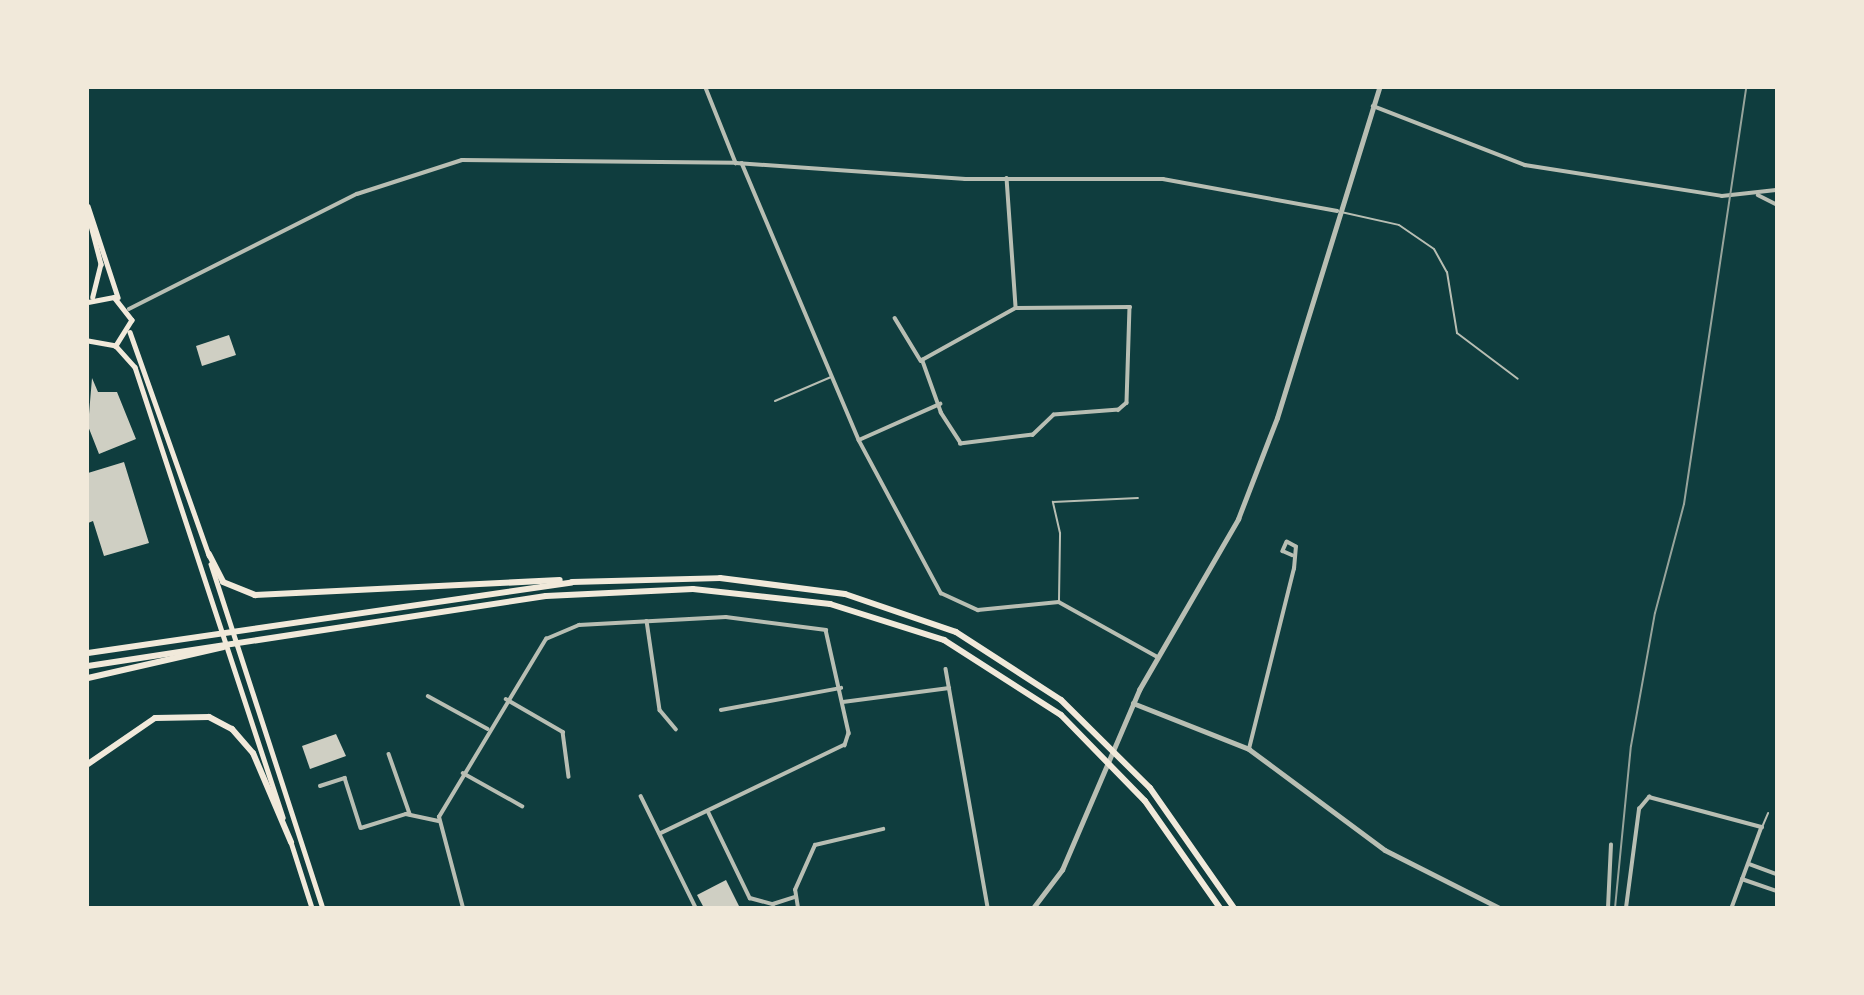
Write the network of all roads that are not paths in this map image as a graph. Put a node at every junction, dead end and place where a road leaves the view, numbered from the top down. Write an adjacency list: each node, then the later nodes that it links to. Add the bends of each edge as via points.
1 (706, 88): 4 (street)
2 (1379, 88): 3 (street)
3 (1373, 106): 7 (street, via 1525,165 1716,195); 10 (street)
4 (739, 163): 5 (street); 15 (street, via 512,159 428,167 357,194); 21 (street)
5 (1007, 178): 10 (street, via 1170,179); 14 (street)
6 (1776, 190): 7 (street)
7 (1756, 194): 8 (street)
8 (1776, 204)
9 (88, 206): 13 (main road)
10 (1337, 211): 22 (lane, via 1399,225 1434,248 1447,272 1457,333); 34 (street, via 1278,418 1238,519)
11 (88, 214): 12 (main road, via 101,264)
12 (90, 300): 13 (main road)
13 (121, 300): 15 (main road)
14 (1016, 308): 20 (street); 24 (street, via 1130,307 1124,408 1054,415 1033,435 964,445 954,440)
15 (129, 309): 17 (main road)
16 (895, 318): 20 (street)
17 (130, 332): 19 (main road); 27 (main road)
18 (88, 341): 19 (main road)
19 (116, 346): 62 (main road, via 135,367)
20 (921, 361): 24 (street)
21 (832, 376): 23 (lane); 25 (street)
22 (1518, 379)
23 (775, 401)
24 (940, 404): 25 (street)
25 (859, 440): 30 (street, via 948,600 978,610)
26 (1138, 498): 30 (lane, via 1053,502 1060,533)
27 (209, 554): 29 (highway, via 223,582 254,595 541,578); 70 (main road)
28 (1292, 555): 47 (street)
29 (572, 582): 33 (highway); 77 (highway, via 733,579 865,599 978,644 1037,681 1096,730 1133,769)
30 (1059, 602): 34 (street)
31 (648, 621): 38 (street, via 738,617 821,627 832,638); 41 (street, via 557,632 535,651); 46 (street, via 660,710)
32 (228, 645): 35 (highway); 37 (highway); 76 (highway, via 546,596 657,589 768,594 860,611 944,640 1017,682 1091,742 1127,780)
33 (88, 653)
34 (1158, 657): 43 (street)
35 (88, 666)
36 (946, 669): 39 (street)
37 (88, 678)
38 (841, 688): 42 (street); 44 (street)
39 (949, 688): 42 (street); 74 (street)
40 (428, 696): 45 (street)
41 (506, 699): 45 (street); 51 (street, via 563,732)
42 (843, 702): 55 (street, via 845,745)
43 (1133, 703): 47 (street); 75 (street, via 1062,870)
44 (721, 710)
45 (488, 729): 50 (street)
46 (676, 729)
47 (1249, 749): 78 (street, via 1389,853)
48 (389, 754): 57 (street)
49 (88, 764): 62 (highway, via 155,718 180,713 215,720 253,753)
50 (463, 773): 54 (street); 58 (street)
51 (569, 777)
52 (320, 786): 57 (street, via 345,778 361,828)
53 (641, 796): 61 (street)
54 (522, 806)
55 (708, 811): 61 (street); 68 (street, via 750,898 774,904)
56 (1768, 813): 59 (lane)
57 (411, 814): 58 (street)
58 (438, 821): 71 (street)
59 (1762, 827): 64 (street); 80 (street, via 1685,802 1646,798)
60 (883, 829): 68 (street, via 818,842)
61 (660, 834): 72 (street)
62 (291, 842): 69 (main road)
63 (1611, 845): 79 (street)
64 (1748, 864): 65 (street); 66 (street)
65 (1776, 874)
66 (1742, 879): 67 (street); 81 (street)
67 (1776, 891)
68 (794, 897): 73 (street)
69 (312, 908)
70 (324, 908)
71 (464, 908)
72 (696, 908)
73 (798, 908)
74 (988, 908)
75 (1033, 908)
76 (1220, 908)
77 (1234, 908)
78 (1500, 908)
79 (1608, 908)
80 (1626, 908)
81 (1732, 908)

